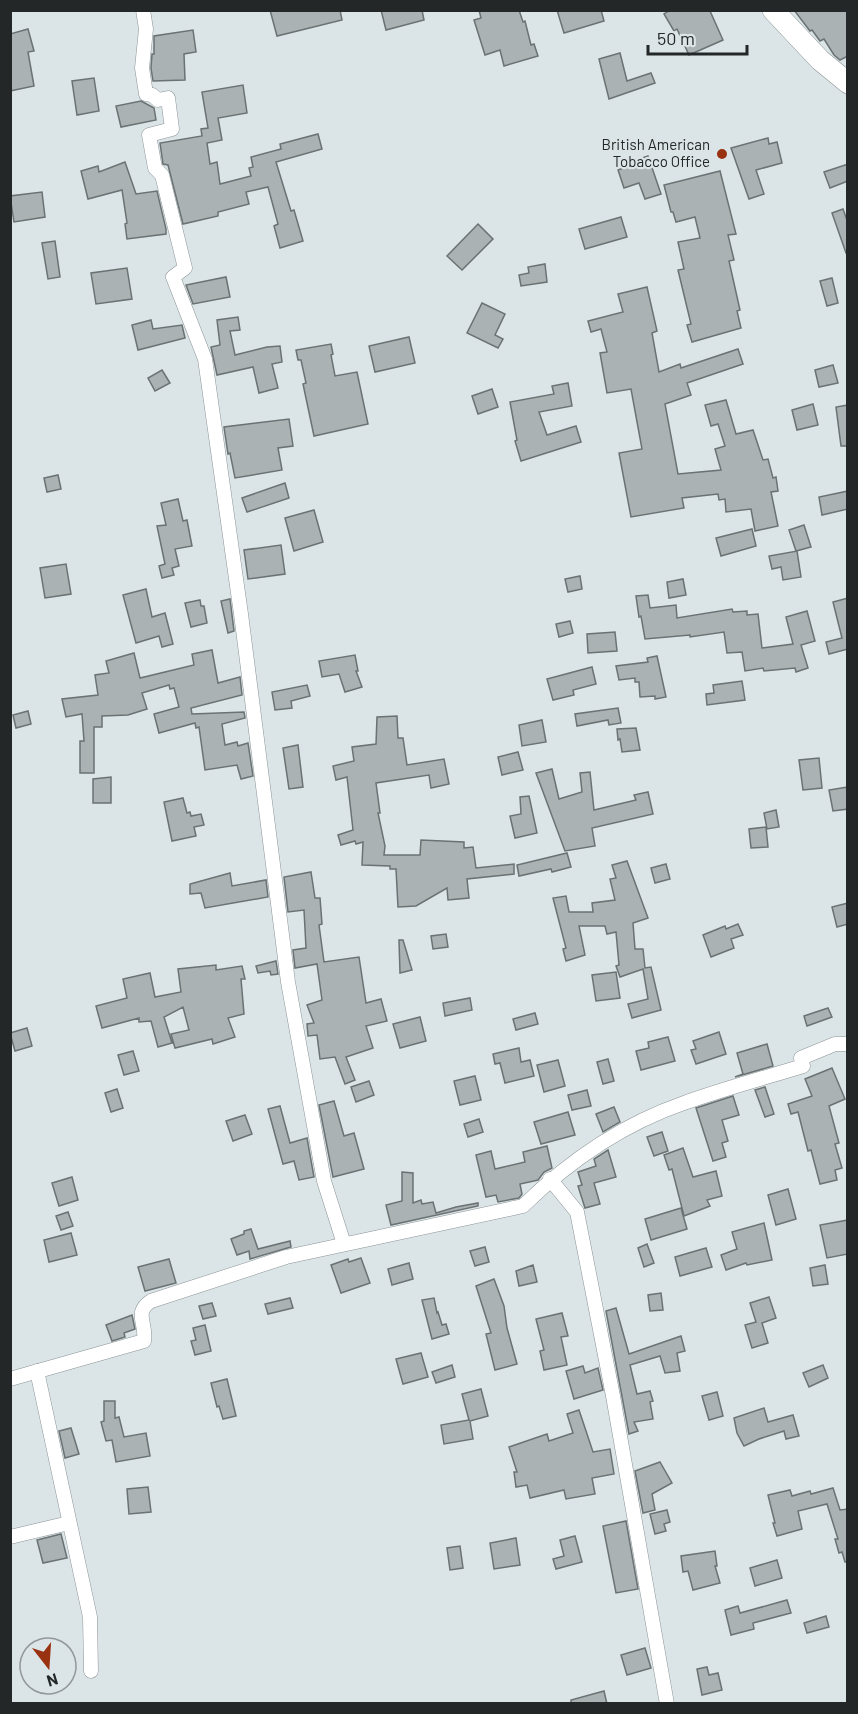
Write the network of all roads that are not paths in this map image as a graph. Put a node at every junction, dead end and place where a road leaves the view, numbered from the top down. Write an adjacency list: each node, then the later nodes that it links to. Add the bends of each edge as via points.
1 (143, 10): 6 (street, via 146,29 142,68 146,94 158,100 168,98 172,129 149,135 185,268 173,277 205,359 288,982 324,1180)
2 (773, 10): 3 (highway, via 820,60)
3 (848, 82)
4 (848, 1044): 5 (street, via 835,1044 801,1058 803,1066 683,1103 629,1127)
5 (550, 1179): 6 (street, via 523,1206); 12 (street, via 577,1212)
6 (344, 1244): 7 (street, via 286,1257 151,1301 141,1314 144,1341)
7 (37, 1371): 8 (street); 9 (street)
8 (10, 1379)
9 (69, 1523): 10 (street); 11 (street, via 90,1617)
10 (10, 1537)
11 (91, 1671)
12 (667, 1704)

